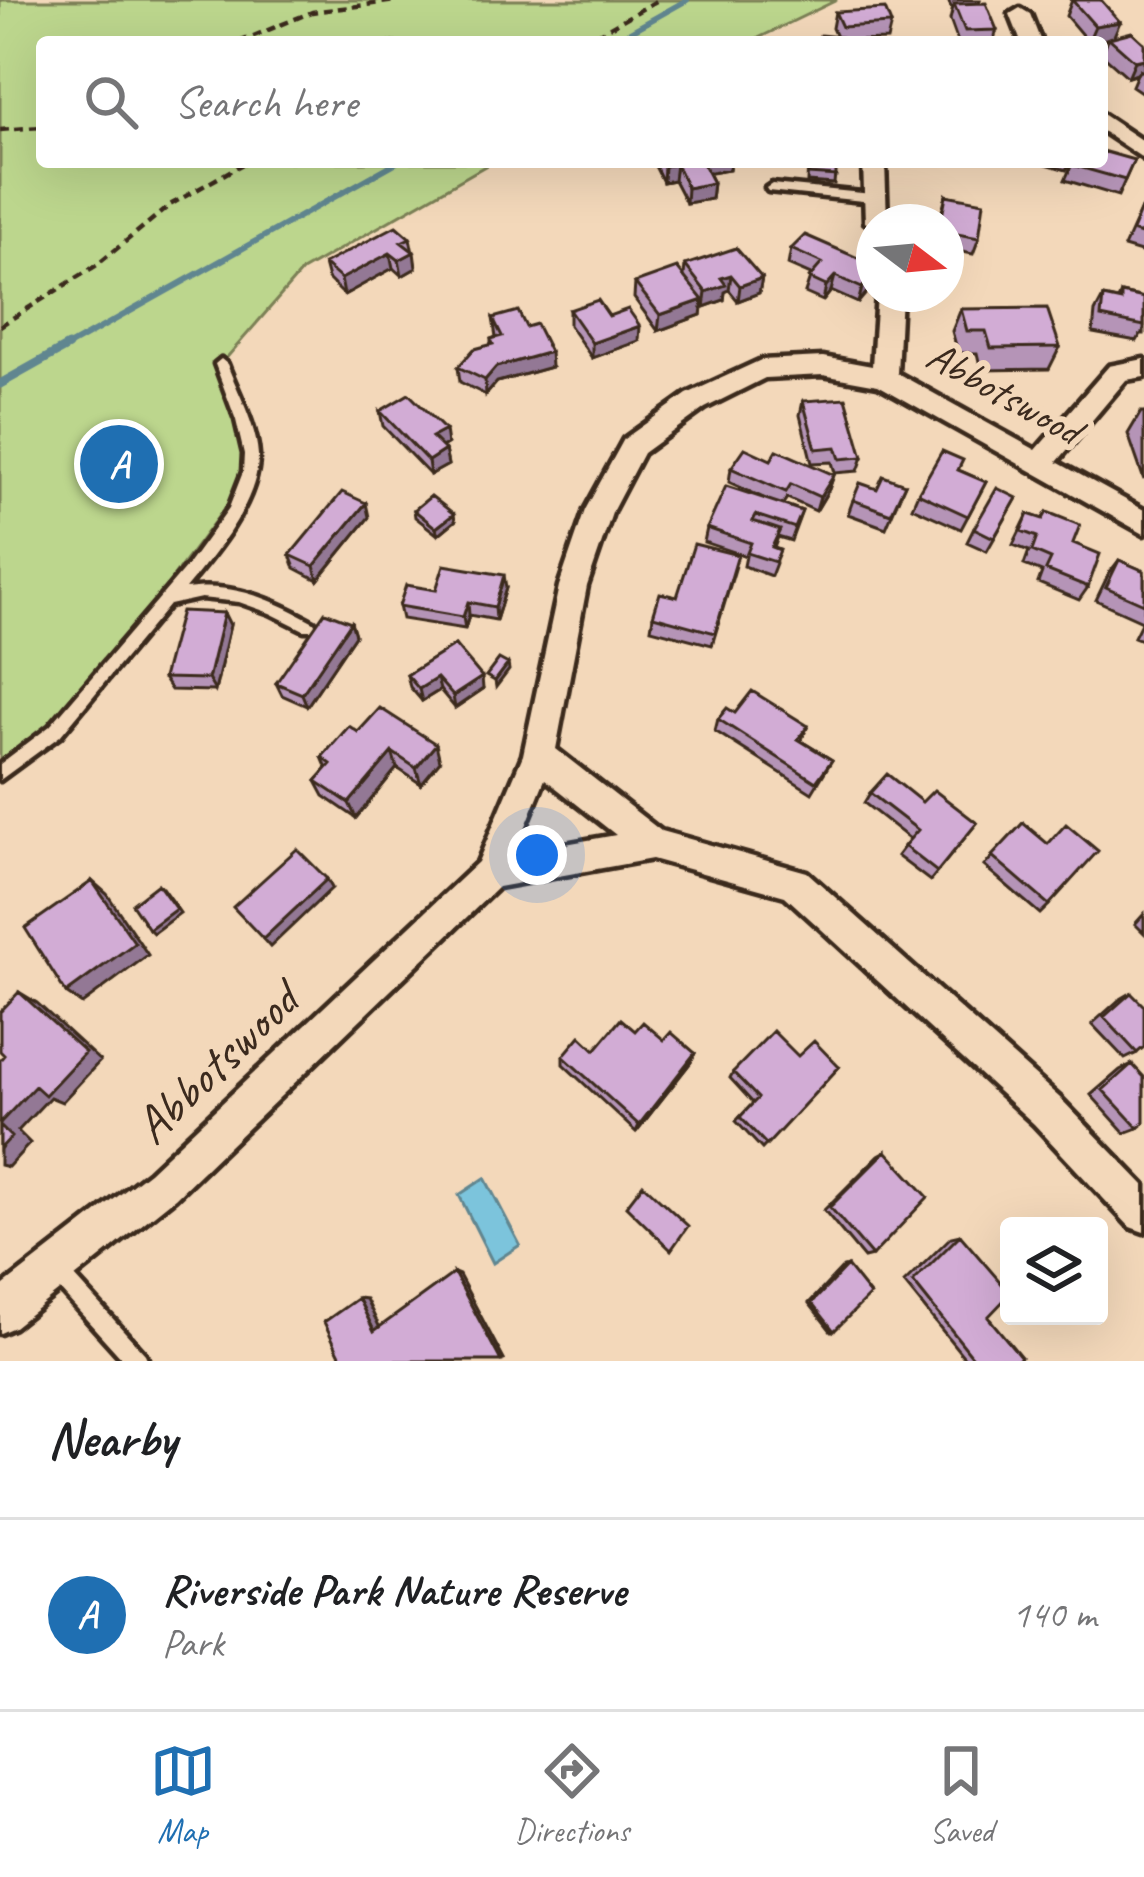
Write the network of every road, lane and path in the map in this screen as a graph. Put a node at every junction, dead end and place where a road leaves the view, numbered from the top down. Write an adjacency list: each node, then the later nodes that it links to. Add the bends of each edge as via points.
1 (403, 0): 4 (path, via 312,12)
2 (658, 0): 5 (path)
3 (1020, 14): 6 (street)
4 (254, 36)
5 (594, 36)
6 (1029, 36)
7 (1108, 125): 10 (street)
8 (36, 127): 9 (path)
9 (0, 130)
10 (1144, 152)
11 (236, 168): 17 (path)
12 (874, 168): 14 (street)
13 (772, 188): 15 (lane)
14 (874, 204)
15 (856, 206)
16 (888, 312): 20 (street, Abbotswood)
17 (0, 326)
18 (221, 364): 23 (lane, via 251,451 248,479 205,553)
19 (1144, 368): 21 (street, via 1118,372)
20 (884, 376): 21 (street, Abbotswood); 25 (street, Abbotswood, via 823,366 761,369 696,401 633,446 599,510 573,586)
21 (1039, 465): 22 (street, Abbotswood)
22 (1144, 523)
23 (164, 601): 24 (lane, via 251,597); 26 (lane, via 55,731)
24 (309, 626)
25 (539, 755): 27 (street); 28 (street, Abbotswood)
26 (0, 772)
27 (652, 844): 28 (street); 29 (street, via 795,884 1047,1111)
28 (490, 873): 30 (street, Abbotswood, via 162,1185)
29 (1144, 1213)
30 (55, 1270): 31 (street, Abbotswood); 32 (lane)
31 (0, 1313)
32 (138, 1361)

